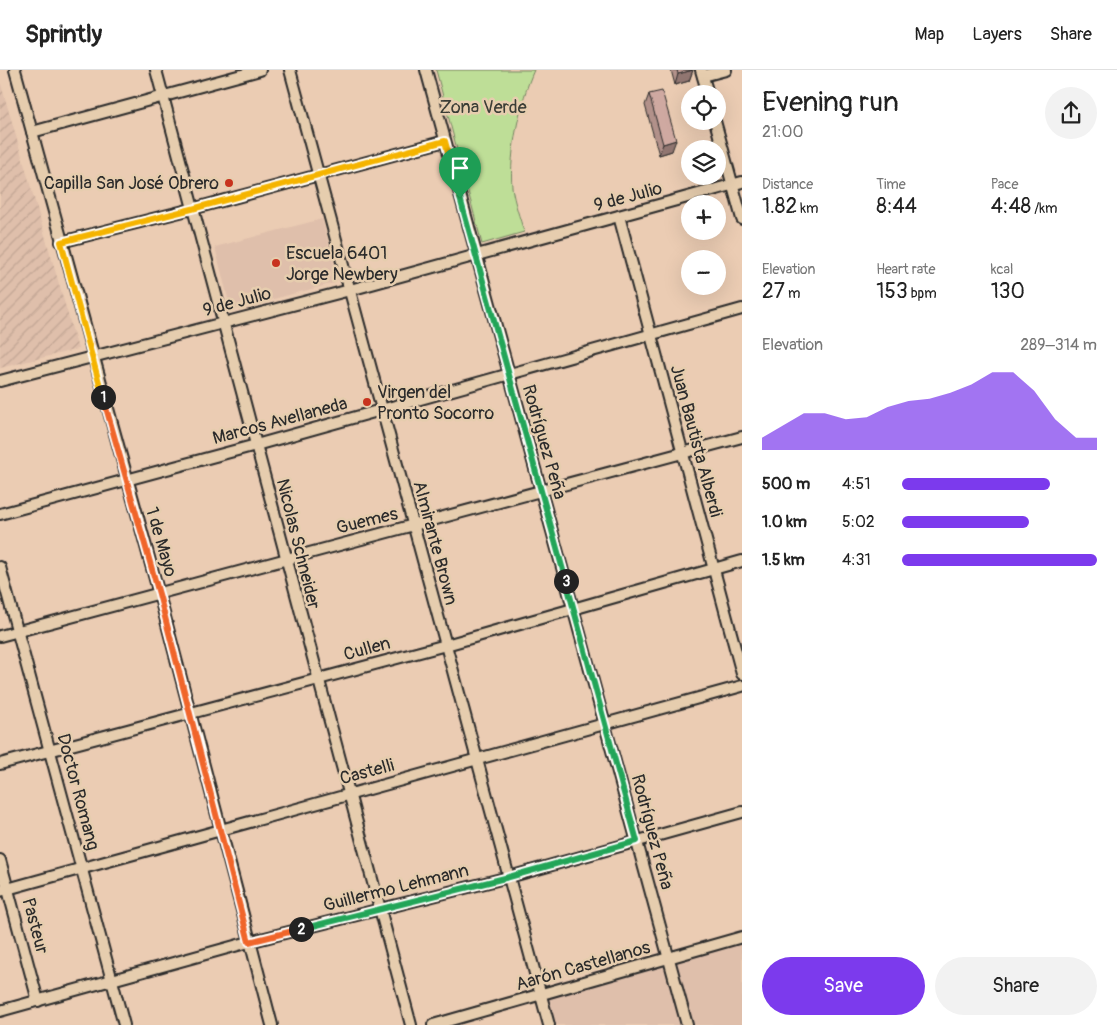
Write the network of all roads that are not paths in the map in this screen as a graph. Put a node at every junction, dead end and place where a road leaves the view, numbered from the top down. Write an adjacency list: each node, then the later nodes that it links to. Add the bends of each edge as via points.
1 (15, 70): 10 (street, 1 de Mayo)
2 (156, 70): 8 (street, Nicolas Schneider)
3 (260, 70): 8 (street)
4 (290, 70): 12 (street, Almirante Brown)
5 (426, 70): 11 (street, Rodríguez Peña)
6 (726, 70): 7 (street)
7 (702, 73)
8 (162, 96): 10 (street); 14 (street, Nicolas Schneider)
9 (718, 130): 13 (street)
10 (32, 132): 17 (street, 1 de Mayo)
11 (445, 141): 12 (street); 18 (street, Rodríguez Peña)
12 (319, 174): 14 (street); 19 (street, Almirante Brown)
13 (737, 183): 15 (street, 9 de Julio); 16 (street)
14 (192, 209): 17 (street); 21 (street, Nicolas Schneider)
15 (619, 216): 18 (street, 9 de Julio); 22 (street, Juan Bautista Alberdi)
16 (742, 219)
17 (61, 242): 23 (street, 1 de Mayo)
18 (476, 255): 19 (street, 9 de Julio); 24 (street, Rodríguez Peña)
19 (350, 290): 21 (street, 9 de Julio); 26 (street, Almirante Brown)
20 (742, 309): 22 (street, Marcos Avellaneda)
21 (222, 323): 23 (street, 9 de Julio); 28 (street, Nicolas Schneider)
22 (651, 335): 24 (street, Marcos Avellaneda); 29 (street, Juan Bautista Alberdi)
23 (92, 357): 25 (street, 9 de Julio); 30 (street, 1 de Mayo)
24 (508, 375): 26 (street, Marcos Avellaneda); 31 (street, Rodríguez Peña)
25 (0, 382)
26 (383, 410): 28 (street, Marcos Avellaneda); 33 (street, Almirante Brown)
27 (742, 437): 29 (street, Guemes)
28 (256, 445): 30 (street, Marcos Avellaneda); 34 (street, Nicolas Schneider)
29 (683, 454): 31 (street, Guemes); 37 (street, Juan Bautista Alberdi)
30 (126, 479): 32 (street, Marcos Avellaneda); 38 (street, 1 de Mayo)
31 (541, 492): 33 (street, Guemes); 39 (street, Rodríguez Peña)
32 (0, 514)
33 (414, 526): 34 (street, Guemes); 42 (street, Almirante Brown)
34 (286, 559): 38 (street, Guemes); 44 (street, Nicolas Schneider)
35 (742, 562): 37 (street, Cullen)
36 (0, 567): 40 (street, Doctor Romang)
37 (714, 570): 39 (street, Cullen); 43 (street, Juan Bautista Alberdi)
38 (159, 594): 40 (street, Guemes); 46 (street, 1 de Mayo)
39 (574, 609): 42 (street, Cullen); 47 (street, Rodríguez Peña)
40 (18, 632): 41 (street, Guemes); 48 (street, Doctor Romang)
41 (0, 636)
42 (446, 645): 44 (street, Cullen); 49 (street, Almirante Brown)
43 (742, 674)
44 (317, 680): 46 (street, Cullen); 51 (street, Nicolas Schneider)
45 (742, 686): 47 (street, Castelli)
46 (190, 714): 48 (street, Cullen); 53 (street, 1 de Mayo)
47 (605, 724): 49 (street, Castelli); 54 (street, Rodríguez Peña)
48 (50, 751): 50 (street, Cullen); 56 (street, Doctor Romang)
49 (477, 759): 51 (street, Castelli); 57 (street, Almirante Brown)
50 (0, 764)
51 (348, 794): 53 (street, Castelli); 59 (street, Nicolas Schneider)
52 (742, 812): 54 (street, Guillermo Lehmann)
53 (220, 830): 56 (street, Castelli); 61 (street, 1 de Mayo)
54 (637, 841): 57 (street, Guillermo Lehmann); 62 (street, Rodríguez Peña)
55 (0, 860): 58 (street, Pasteur)
56 (81, 868): 58 (street, Castelli); 63 (street, Doctor Romang)
57 (509, 877): 59 (street, Guillermo Lehmann); 64 (street, Almirante Brown)
58 (4, 890): 65 (street, Pasteur)
59 (379, 909): 61 (street, Guillermo Lehmann); 69 (street, Nicolas Schneider)
60 (742, 937): 62 (street, Aarón Castellanos)
61 (249, 942): 63 (street, Guillermo Lehmann); 68 (street, 1 de Mayo)
62 (669, 958): 64 (street, Aarón Castellanos); 72 (street, Rodríguez Peña)
63 (112, 980): 65 (street, Guillermo Lehmann); 67 (street, Doctor Romang)
64 (541, 994): 70 (street, Aarón Castellanos); 71 (street, Almirante Brown)
65 (38, 1001): 66 (street, Guillermo Lehmann)
66 (0, 1011)
67 (124, 1025)
68 (272, 1025)
69 (411, 1025)
70 (432, 1025)
71 (549, 1025)
72 (687, 1025)

